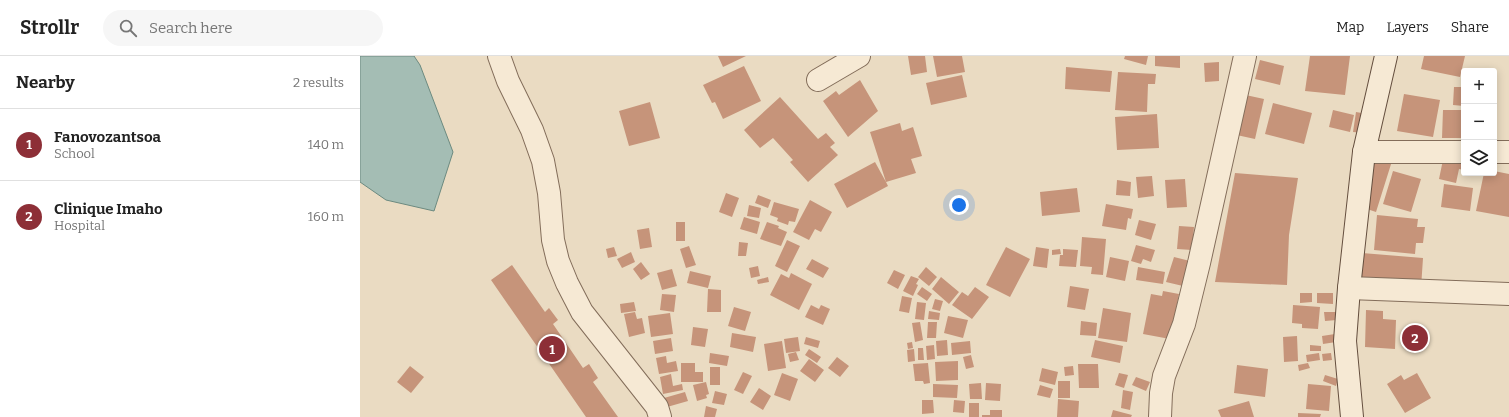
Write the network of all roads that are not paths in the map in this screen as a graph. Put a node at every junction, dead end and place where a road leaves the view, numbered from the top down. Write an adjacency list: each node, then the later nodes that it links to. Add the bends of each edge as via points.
1 (499, 56): 12 (street, via 543,161 549,194 552,240 558,261 582,312 656,407)
2 (859, 56): 5 (street)
3 (1245, 56): 13 (street, via 1200,263 1184,324 1164,376)
4 (1386, 56): 6 (street)
5 (818, 80)
6 (1364, 152): 7 (street); 10 (street)
7 (1461, 152)
8 (1497, 152): 9 (street)
9 (1509, 152)
10 (1349, 288): 11 (street); 14 (street, via 1345,341)
11 (1509, 294)
12 (660, 417)
13 (1160, 417)
14 (1352, 417)

